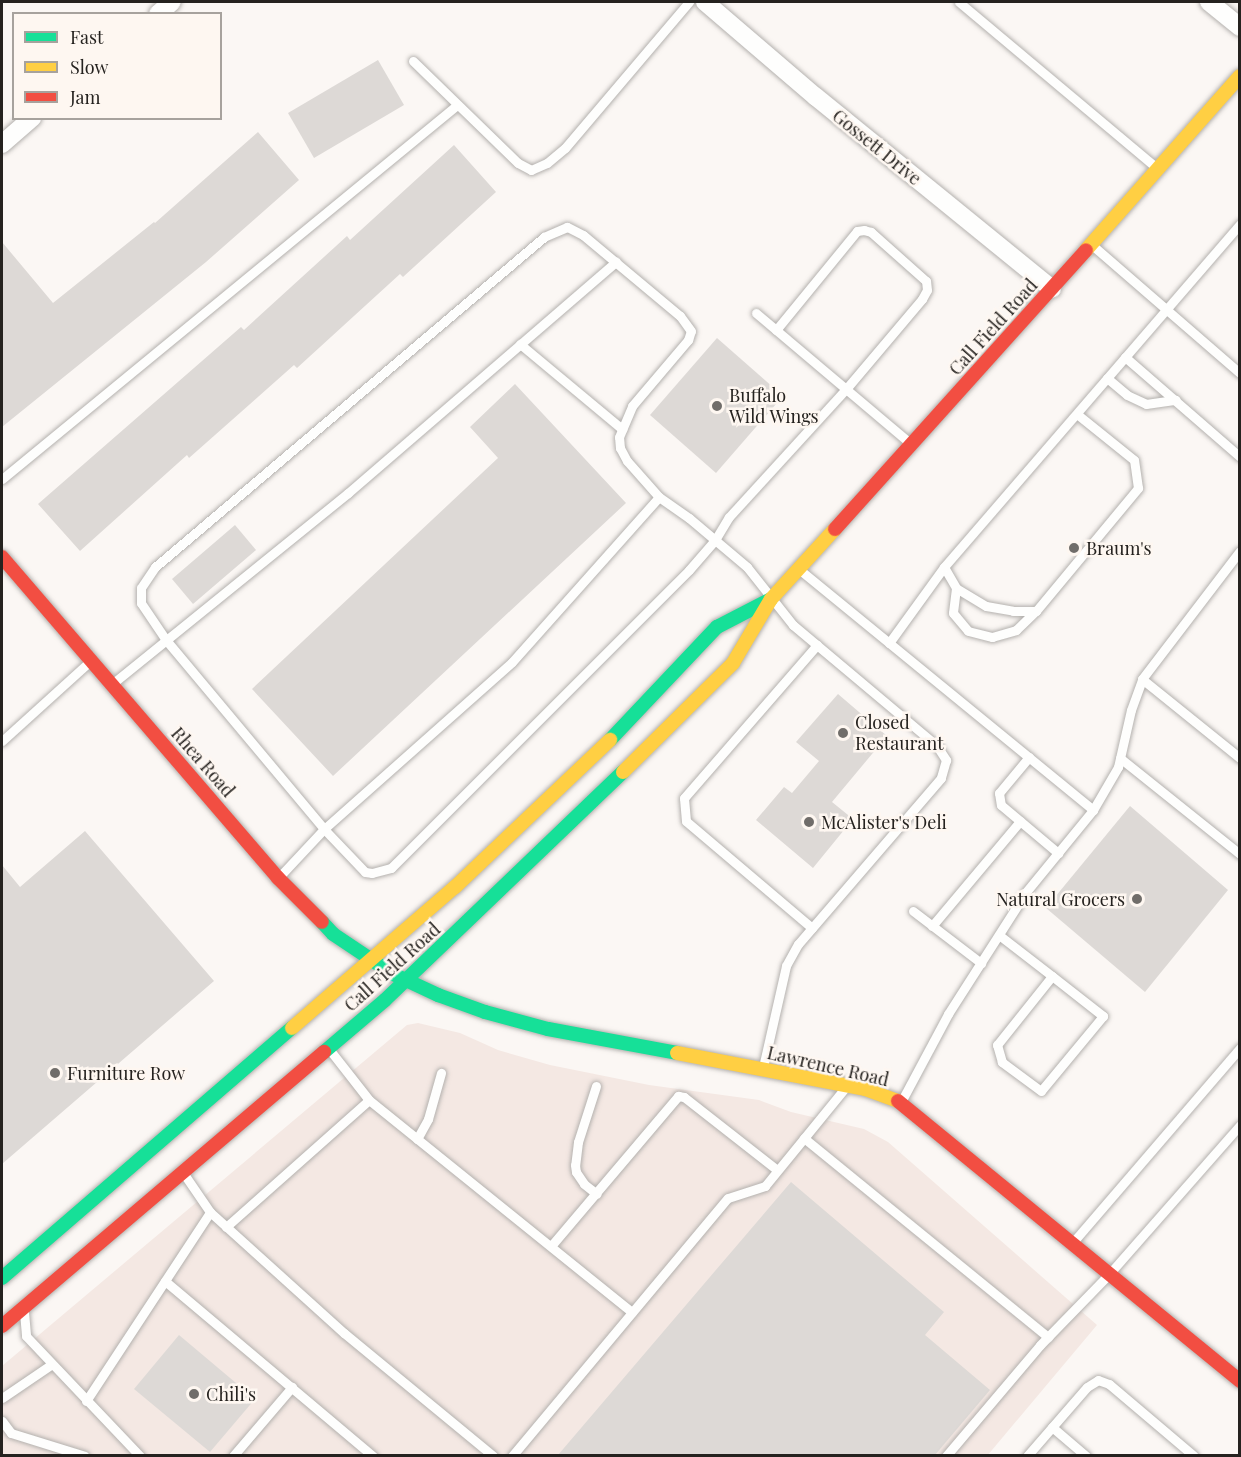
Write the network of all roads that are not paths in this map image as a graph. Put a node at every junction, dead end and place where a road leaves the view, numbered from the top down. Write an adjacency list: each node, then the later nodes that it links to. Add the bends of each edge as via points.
1 (172, 2): 6 (street)
2 (689, 2): 10 (lane, via 565,148 547,163 531,170 518,163)
3 (705, 2): 17 (street, Gossett Drive)
4 (959, 2): 13 (lane)
5 (1209, 2): 7 (street)
6 (160, 12)
7 (1239, 27)
8 (413, 61): 10 (lane)
9 (1239, 76): 13 (main road, Call Field Road)
10 (457, 105): 31 (lane)
11 (30, 120): 12 (street)
12 (2, 144)
13 (1158, 169): 15 (main road, Call Field Road)
14 (1239, 224): 18 (lane)
15 (1092, 244): 17 (main road, Call Field Road); 18 (lane)
16 (616, 262): 21 (lane); 28 (lane, via 680,316 691,331 688,340 632,406); 41 (lane, via 574,228 567,226 544,237 156,567 141,588 141,603)
17 (1052, 289): 29 (main road, Call Field Road)
18 (1166, 309): 22 (lane); 23 (lane)
19 (756, 313): 20 (lane)
20 (776, 330): 25 (lane); 25 (lane, via 849,239 857,231 872,232 920,274 927,290)
21 (520, 344): 28 (lane); 41 (lane, via 348,493)
22 (1125, 357): 24 (lane); 26 (lane)
23 (1239, 373)
24 (1107, 378): 26 (lane, via 1127,395 1146,404); 27 (lane)
25 (846, 389): 29 (lane); 33 (lane, via 729,517)
26 (1176, 400): 30 (lane)
27 (1077, 414): 36 (lane); 40 (lane, via 1134,460 1138,488)
28 (621, 429): 32 (lane, via 620,448 627,461)
29 (911, 444): 37 (main road, Call Field Road)
30 (1239, 457)
31 (2, 479)
32 (659, 497): 33 (lane); 53 (lane, via 512,662)
33 (715, 540): 39 (lane, via 747,567); 53 (lane, via 391,868 365,872)
34 (1239, 551): 45 (lane)
35 (2, 556): 44 (main road, Rhea Road, via 10,572)
36 (944, 567): 38 (lane); 42 (lane)
37 (798, 569): 39 (main road, Call Field Road); 42 (lane)
38 (956, 588): 40 (lane, via 986,606); 40 (lane, via 953,613 968,631 992,637 1016,630)
39 (771, 599): 43 (lane); 61 (main road, Call Field Road, via 717,627 592,759); 64 (main road, Call Field Road, via 733,663 581,814)
40 (1036, 611)
41 (166, 640): 46 (lane); 53 (lane)
42 (889, 642): 48 (lane)
43 (817, 645): 59 (lane, via 937,746 946,760 941,778); 59 (lane, via 684,798 686,821)
44 (91, 660): 46 (main road, Rhea Road); 47 (lane)
45 (1142, 679): 49 (lane); 50 (lane)
46 (112, 684): 56 (main road, Rhea Road)
47 (2, 741)
48 (1029, 757): 51 (lane); 52 (lane, via 999,793 1001,805)
49 (1120, 758): 51 (lane); 55 (lane)
50 (1239, 758)
51 (1093, 810): 54 (lane)
52 (1020, 821): 54 (lane); 58 (lane)
53 (324, 829): 56 (lane)
54 (1058, 853): 60 (lane, via 1026,892)
55 (1239, 854)
56 (278, 878): 61 (main road, Rhea Road, via 333,934)
57 (914, 911): 58 (lane)
58 (932, 926): 62 (lane)
59 (812, 928): 67 (lane, via 786,966)
60 (999, 935): 62 (lane); 63 (lane)
61 (371, 959): 64 (main road, Rhea Road); 76 (main road, Call Field Road)
62 (981, 963): 72 (lane, via 948,1014)
63 (1052, 976): 63 (lane, via 1103,1016 1041,1090 1002,1062 997,1045)
64 (399, 977): 65 (main road, Call Field Road); 67 (main road, Lawrence Road, via 485,1012 548,1029)
65 (328, 1048): 71 (lane); 78 (main road, Call Field Road)
66 (1239, 1048): 82 (lane)
67 (763, 1070): 70 (main road, Lawrence Road)
68 (441, 1073): 74 (lane, via 428,1119)
69 (596, 1086): 79 (lane, via 578,1142 575,1165 584,1184)
70 (847, 1086): 72 (main road, Lawrence Road); 75 (lane)
71 (369, 1100): 74 (lane); 81 (lane)
72 (901, 1102): 82 (main road, Lawrence Road)
73 (1239, 1125): 84 (lane)
74 (417, 1138): 83 (lane)
75 (804, 1138): 77 (lane); 89 (lane)
76 (163, 1139): 78 (main road); 86 (main road, Call Field Road)
77 (777, 1170): 79 (lane, via 678,1096); 87 (lane, via 765,1186 728,1198)
78 (183, 1172): 80 (lane); 86 (main road, Call Field Road)
79 (597, 1194): 83 (lane)
80 (210, 1212): 81 (lane); 85 (lane)
81 (226, 1227): 101 (lane, via 344,1333)
82 (1073, 1243): 84 (main road, Lawrence Road)
83 (551, 1246): 87 (lane)
84 (1110, 1274): 89 (lane); 91 (main road, Lawrence Road)
85 (165, 1281): 92 (lane); 94 (lane)
86 (10, 1291): 88 (main road, Call Field Road); 90 (lane, via 26,1335)
87 (632, 1312): 102 (lane)
88 (2, 1326)
89 (1048, 1337): 103 (lane)
90 (52, 1365): 93 (lane); 94 (lane)
91 (1239, 1381)
92 (292, 1387): 99 (lane); 100 (lane)
93 (2, 1398)
94 (86, 1401): 98 (lane)
95 (2, 1421): 97 (lane, via 11,1433)
96 (1052, 1427): 104 (lane); 105 (lane); 106 (lane, via 1087,1386 1098,1380 1109,1384)
97 (85, 1455)
98 (140, 1455)
99 (233, 1455)
100 (373, 1455)
101 (493, 1455)
102 (512, 1455)
103 (946, 1455)
104 (1027, 1455)
105 (1086, 1455)
106 (1194, 1455)

